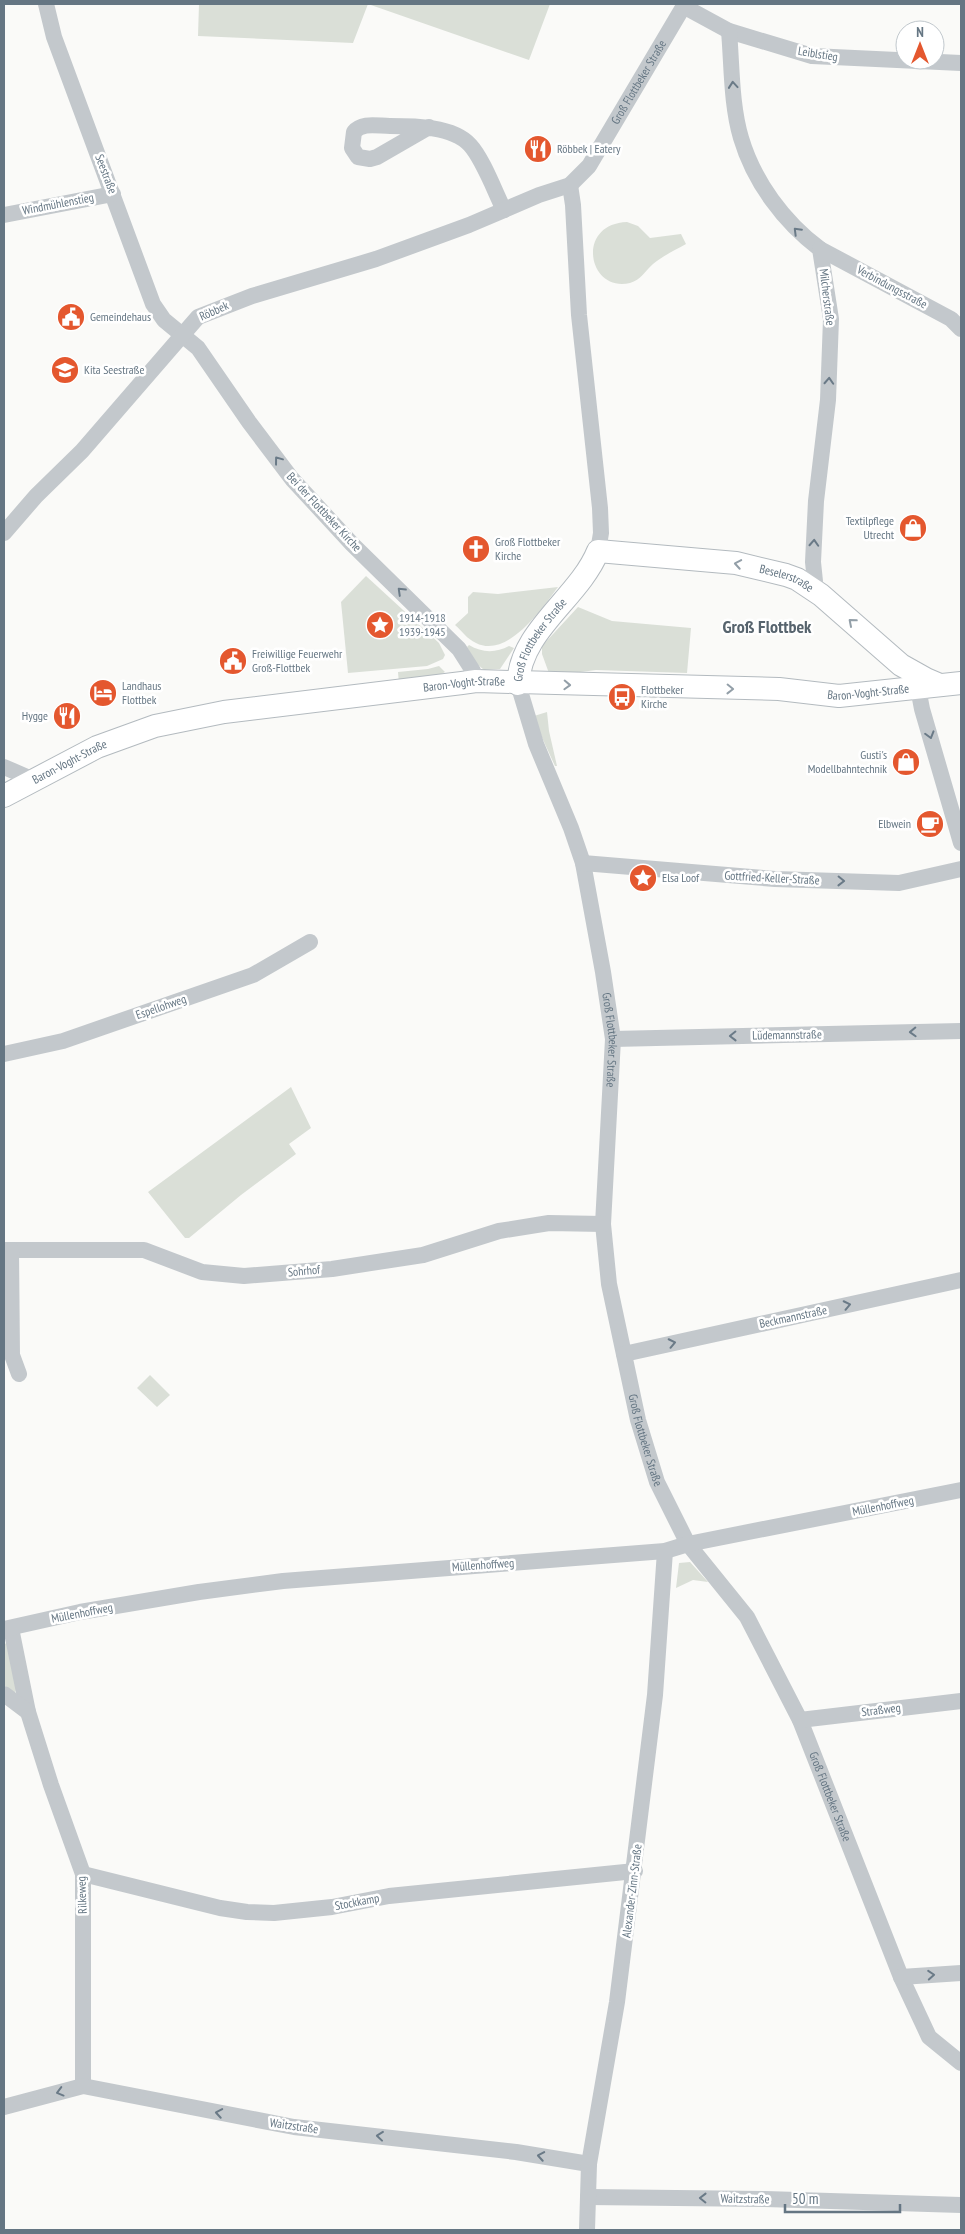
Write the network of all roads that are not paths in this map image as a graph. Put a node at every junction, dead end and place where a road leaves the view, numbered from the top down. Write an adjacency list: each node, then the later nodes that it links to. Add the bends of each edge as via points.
1 (46, 4): 7 (street, Seestraße, via 54,37)
2 (684, 5): 3 (street, Leiblstieg); 6 (street, Groß Flottbeker Straße, via 589,166)
3 (729, 31): 4 (street, Leiblstieg, via 812,56); 10 (street, one-way to 3, via 783,216 753,167 741,138 735,108)
4 (961, 63)
5 (430, 127): 8 (street, via 471,146)
6 (570, 186): 8 (street, Röbbek); 14 (street, Groß Flottbeker Straße, via 579,315 600,508)
7 (113, 194): 9 (street, Windmühlenstieg); 12 (street, Seestraße, via 153,304 164,320)
8 (504, 210): 12 (street, Röbbek, via 376,259 252,296 198,317)
9 (4, 215)
10 (820, 249): 11 (street, Verbindungsstraße, via 951,319); 15 (street, Milcherstraße, one-way to 10, via 813,562 816,501 828,400 831,319)
11 (961, 329)
12 (182, 334): 13 (street, Röbbek, via 107,423); 17 (street, Bei der Flottbeker Kirche, one-way to 12, via 459,649 352,544 292,479 248,422 198,348)
13 (4, 533)
14 (598, 551): 15 (street, Beselerstraße, one-way to 14, via 786,575 736,563); 18 (street, Groß Flottbeker Straße, via 534,640 522,662)
15 (816, 592): 16 (street, Beselerstraße, one-way to 15)
16 (888, 654): 19 (street, Beselerstraße, via 915,674); 21 (street, via 884,677)
17 (476, 682): 18 (street, Baron-Voght-Straße); 23 (street, Baron-Voght-Straße, via 190,718 124,736)
18 (518, 684): 21 (street, Baron-Voght-Straße, one-way to 21, via 779,690 839,696); 26 (street, Groß Flottbeker Straße, via 536,744)
19 (951, 684): 20 (street, Baron-Voght-Straße)
20 (918, 688): 21 (street, Baron-Voght-Straße); 25 (street, one-way to 25)
21 (874, 693)
22 (4, 767): 23 (street)
23 (34, 780): 24 (street, Baron-Voght-Straße)
24 (4, 796)
25 (961, 843)
26 (583, 862): 27 (street, Gottfried-Keller-Straße, one-way to 27, via 775,880 899,883); 30 (street, Groß Flottbeker Straße)
27 (961, 869)
28 (310, 942): 31 (street, Espellohweg, via 253,975 63,1041)
29 (961, 1031): 30 (street, Lüdemannstraße, one-way to 30)
30 (613, 1039): 32 (street, Groß Flottbeker Straße)
31 (4, 1054)
32 (603, 1224): 33 (street, Sohrhof, via 549,1223 499,1231 423,1255 244,1276 202,1272 144,1250); 35 (street, Groß Flottbeker Straße, via 609,1284)
33 (8, 1250): 36 (street, via 12,1355)
34 (961, 1280): 35 (street, Beckmannstraße, one-way to 34)
35 (624, 1354): 38 (street, Groß Flottbeker Straße, via 638,1420 657,1482)
36 (19, 1374)
37 (961, 1490): 38 (street, Müllenhoffweg)
38 (688, 1544): 39 (street, Müllenhoffweg); 44 (street, Groß Flottbeker Straße, via 747,1617)
39 (665, 1551): 40 (street, Müllenhoffweg, via 283,1581 98,1609); 45 (street, Alexander-Zinn-Straße, via 655,1695)
40 (7, 1628): 43 (street, Rilkeweg)
41 (4, 1694): 43 (street)
42 (961, 1700): 44 (street, Straßweg)
43 (28, 1712): 46 (street, Rilkeweg)
44 (800, 1720): 48 (street, Groß Flottbeker Straße)
45 (635, 1871): 46 (street, Stockkamp, via 389,1896 332,1907 274,1913 220,1908); 52 (street, Alexander-Zinn-Straße, via 617,2002)
46 (83, 1874): 50 (street, Rilkeweg)
47 (961, 1973): 48 (street, one-way to 47)
48 (902, 1977): 49 (street, Groß Flottbeker Straße, via 929,2037)
49 (961, 2063)
50 (83, 2086): 51 (street, Waitzstraße, one-way to 51); 52 (street, Waitzstraße, one-way to 50, via 516,2152 294,2127)
51 (4, 2107)
52 (589, 2164): 53 (street, Alexander-Zinn-Straße)
53 (588, 2197): 54 (street, Waitzstraße, one-way to 53); 55 (street, Alexander-Zinn-Straße)
54 (961, 2205)
55 (587, 2230)

